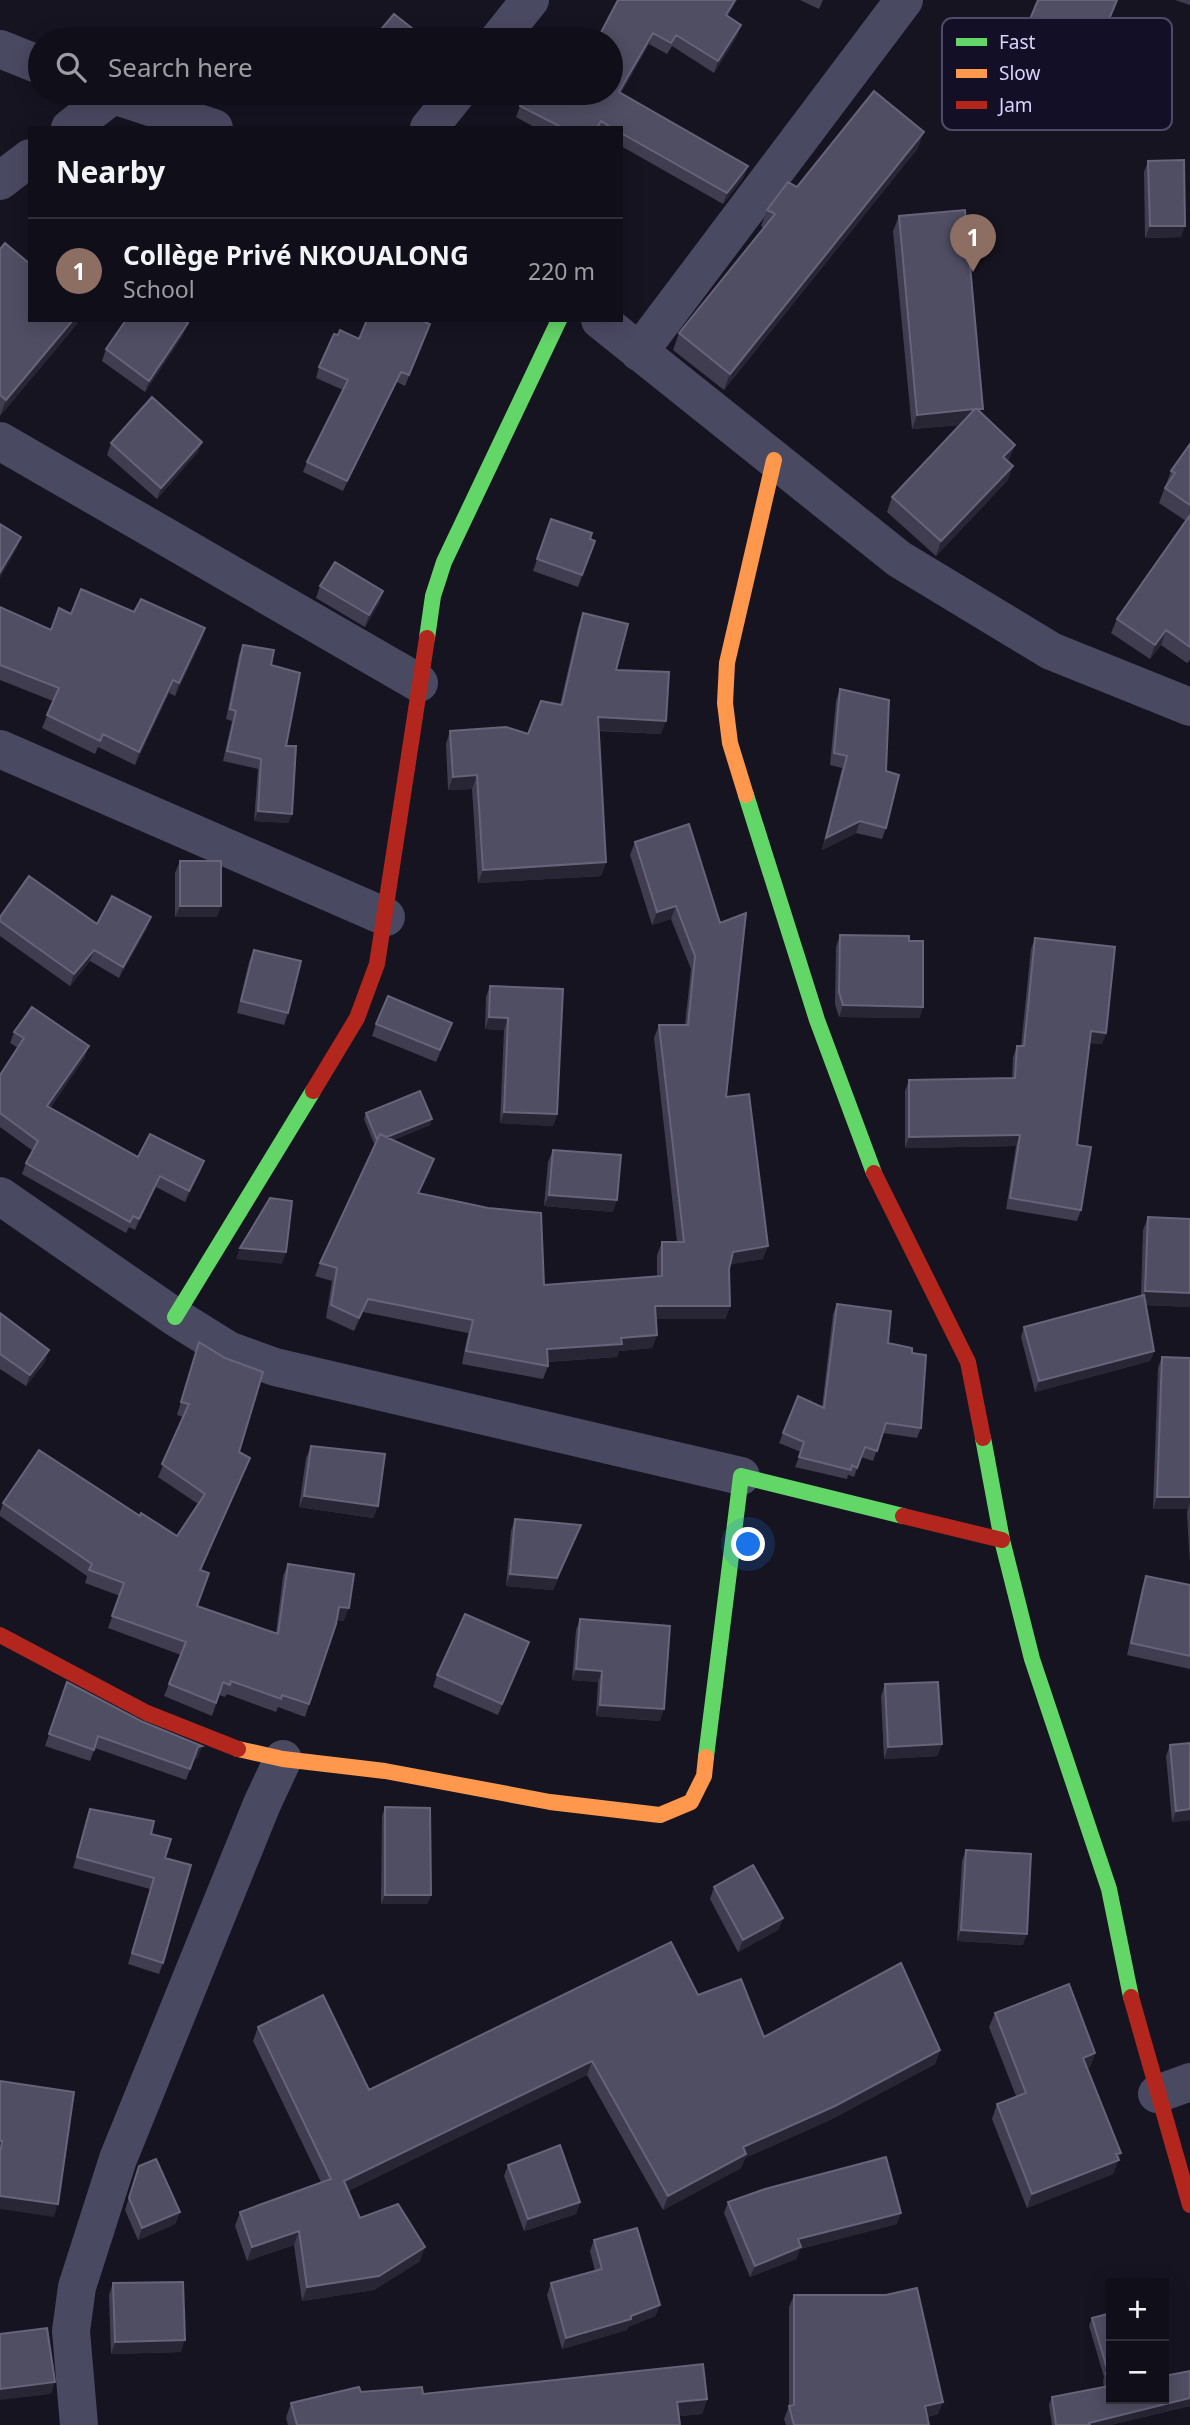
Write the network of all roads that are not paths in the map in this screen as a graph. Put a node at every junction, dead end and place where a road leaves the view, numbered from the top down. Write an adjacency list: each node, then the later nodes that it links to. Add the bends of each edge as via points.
1 (530, 0): 3 (street)
2 (904, 0): 16 (street)
3 (508, 28)
4 (0, 49): 5 (street)
5 (28, 60)
6 (97, 105): 9 (street)
7 (144, 105): 10 (street)
8 (447, 105): 11 (street)
9 (72, 126)
10 (208, 126)
11 (431, 126)
12 (28, 160): 13 (street)
13 (0, 181)
14 (558, 322): 19 (street, via 443,562)
15 (602, 322): 16 (street)
16 (639, 352): 18 (street)
17 (0, 441): 19 (street)
18 (774, 460): 20 (street, via 899,559 1051,651); 26 (street, via 727,663 730,743 817,1020 875,1177 968,1362)
19 (419, 683): 22 (street)
20 (1190, 707)
21 (0, 749): 22 (street)
22 (386, 917): 24 (street, via 377,964 357,1018)
23 (0, 1196): 24 (street)
24 (175, 1317): 25 (street, via 228,1350 275,1367)
25 (741, 1476): 26 (street); 28 (street, via 704,1776 691,1802 660,1815)
26 (1002, 1540): 29 (street, via 1032,1659 1110,1889 1136,2022)
27 (0, 1635): 28 (street, via 147,1713 227,1746)
28 (283, 1759): 31 (street, via 118,2159 77,2287 71,2331)
29 (1174, 2088): 30 (street)
30 (1190, 2205)
31 (79, 2425)

